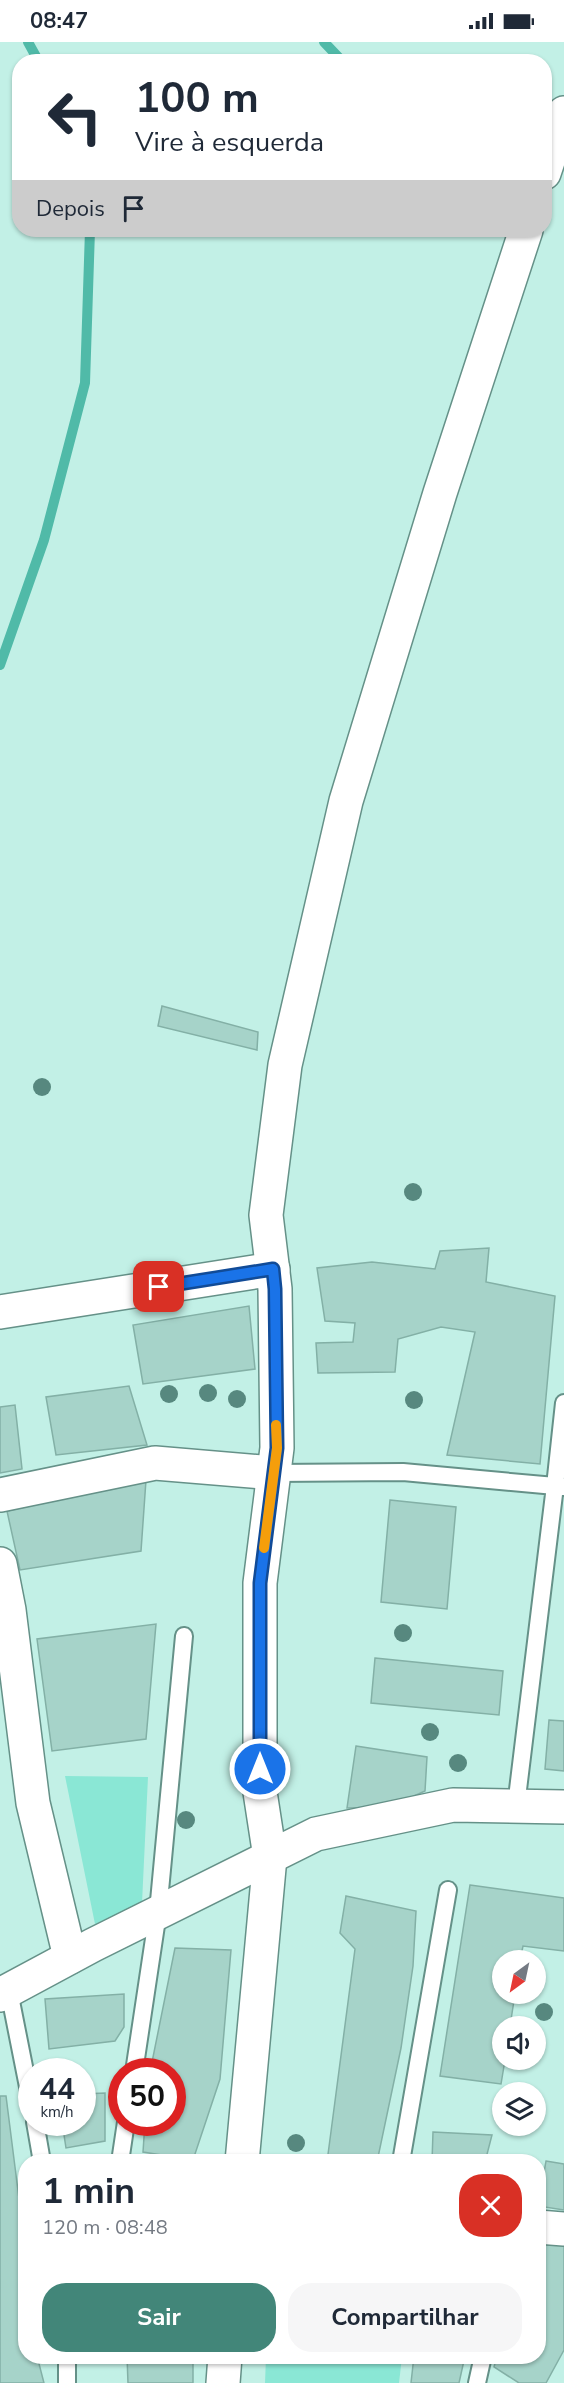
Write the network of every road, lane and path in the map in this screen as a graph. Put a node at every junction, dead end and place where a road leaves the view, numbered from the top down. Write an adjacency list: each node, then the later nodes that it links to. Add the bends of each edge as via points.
1 (564, 113): 2 (main road)
2 (552, 148)
3 (524, 237): 4 (main road, via 346,801 285,1065 266,1215)
4 (273, 1269): 5 (main road); 7 (main road, via 277,1448)
5 (0, 1312)
6 (564, 1403): 8 (lane)
7 (273, 1473): 8 (lane, via 403,1472); 9 (main road, via 154,1463); 14 (main road, via 260,1594 260,1792)
8 (560, 1486): 12 (lane)
9 (0, 1495)
10 (0, 1564): 17 (main road, via 33,1803)
11 (184, 1635): 16 (lane)
12 (516, 1806): 13 (main road); 14 (main road, via 453,1805 327,1831)
13 (564, 1807)
14 (270, 1857): 16 (main road); 25 (main road)
15 (448, 1890): 26 (lane)
16 (158, 1912): 17 (main road); 20 (lane)
17 (70, 1957): 18 (main road)
18 (4, 1993): 19 (lane)
19 (20, 2058)
20 (136, 2058)
21 (37, 2136): 23 (lane)
22 (124, 2136): 24 (lane)
23 (40, 2154)
24 (121, 2154)
25 (243, 2154)
26 (402, 2154)
27 (546, 2228): 28 (main road)
28 (564, 2229)
29 (67, 2364): 32 (lane)
30 (224, 2364): 33 (main road)
31 (481, 2364): 34 (lane)
32 (67, 2383)
33 (223, 2383)
34 (477, 2383)

